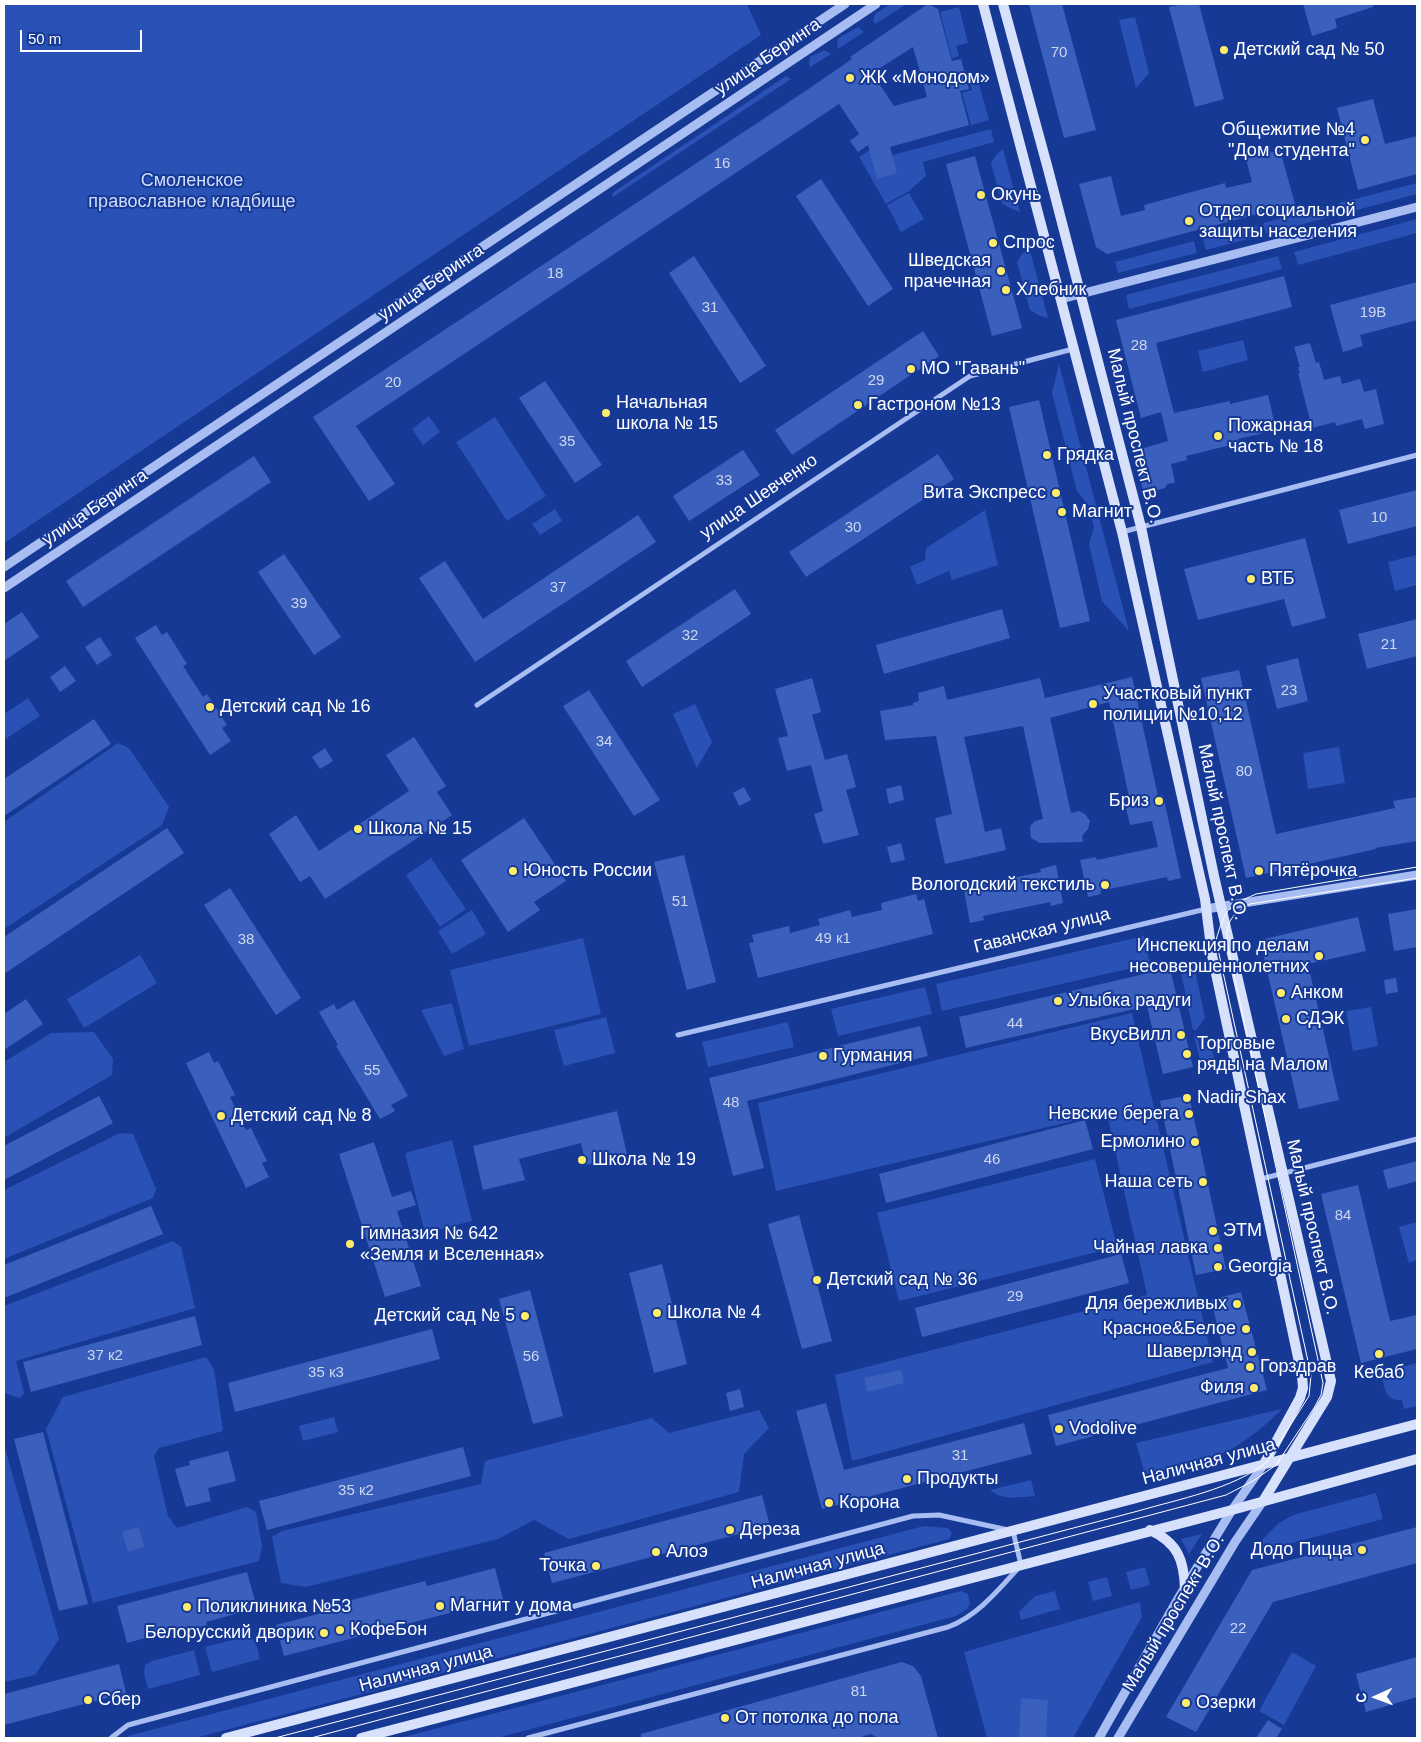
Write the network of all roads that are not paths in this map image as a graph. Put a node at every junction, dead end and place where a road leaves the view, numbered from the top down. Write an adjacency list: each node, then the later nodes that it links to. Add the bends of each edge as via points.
1 (845, 4): 12 (street, улица Беринга)
2 (876, 4): 13 (street, улица Беринга)
3 (983, 4): 7 (main road, Малый проспект В.О.)
4 (1003, 4): 6 (main road, Малый проспект В.О.)
5 (1417, 207): 6 (street)
6 (1081, 294): 7 (street); 10 (main road, Малый проспект В.О.)
7 (1061, 299): 8 (main road, Малый проспект В.О.)
8 (1073, 349): 11 (main road, Малый проспект В.О.); 14 (street, улица Шевченко, via 970,376)
9 (1417, 455): 10 (street)
10 (1141, 527): 11 (street); 16 (main road, Малый проспект В.О.)
11 (1122, 532): 17 (main road, Малый проспект В.О.)
12 (4, 567)
13 (4, 588)
14 (477, 705)
15 (1417, 875): 16 (street, Гаванская улица)
16 (1221, 906): 17 (street, Гаванская улица); 20 (main road, Малый проспект В.О.)
17 (1206, 909): 18 (street, Гаванская улица); 21 (main road, Малый проспект В.О., via 1212,955)
18 (678, 1035)
19 (1417, 1138): 20 (street)
20 (1282, 1173): 21 (street); 23 (main road, Малый проспект В.О., via 1330,1381 1327,1397)
21 (1260, 1179): 25 (main road, Малый проспект В.О., via 1303,1388)
22 (1417, 1424): 23 (main road, Наличная улица)
23 (1291, 1457): 25 (main road, Наличная улица); 26 (main road, Малый проспект В.О.)
24 (1417, 1459): 26 (main road)
25 (1264, 1464): 27 (street, Малый проспект В.О.); 29 (main road, Наличная улица)
26 (1263, 1501): 27 (main road); 37 (street, Малый проспект В.О.)
27 (1232, 1510): 28 (main road); 31 (street, Малый проспект В.О.)
28 (1150, 1530): 30 (main road); 31 (main road, via 1172,1544 1184,1571)
29 (1013, 1531): 30 (street); 32 (street, via 939,1515 914,1516 128,1725); 33 (main road, Наличная улица)
30 (1020, 1565): 34 (main road); 35 (street, via 1000,1589 972,1614 948,1627)
31 (1185, 1589): 36 (street, Малый проспект В.О.)
32 (111, 1738)
33 (226, 1738)
34 (361, 1738)
35 (528, 1738)
36 (1099, 1738)
37 (1118, 1738)

